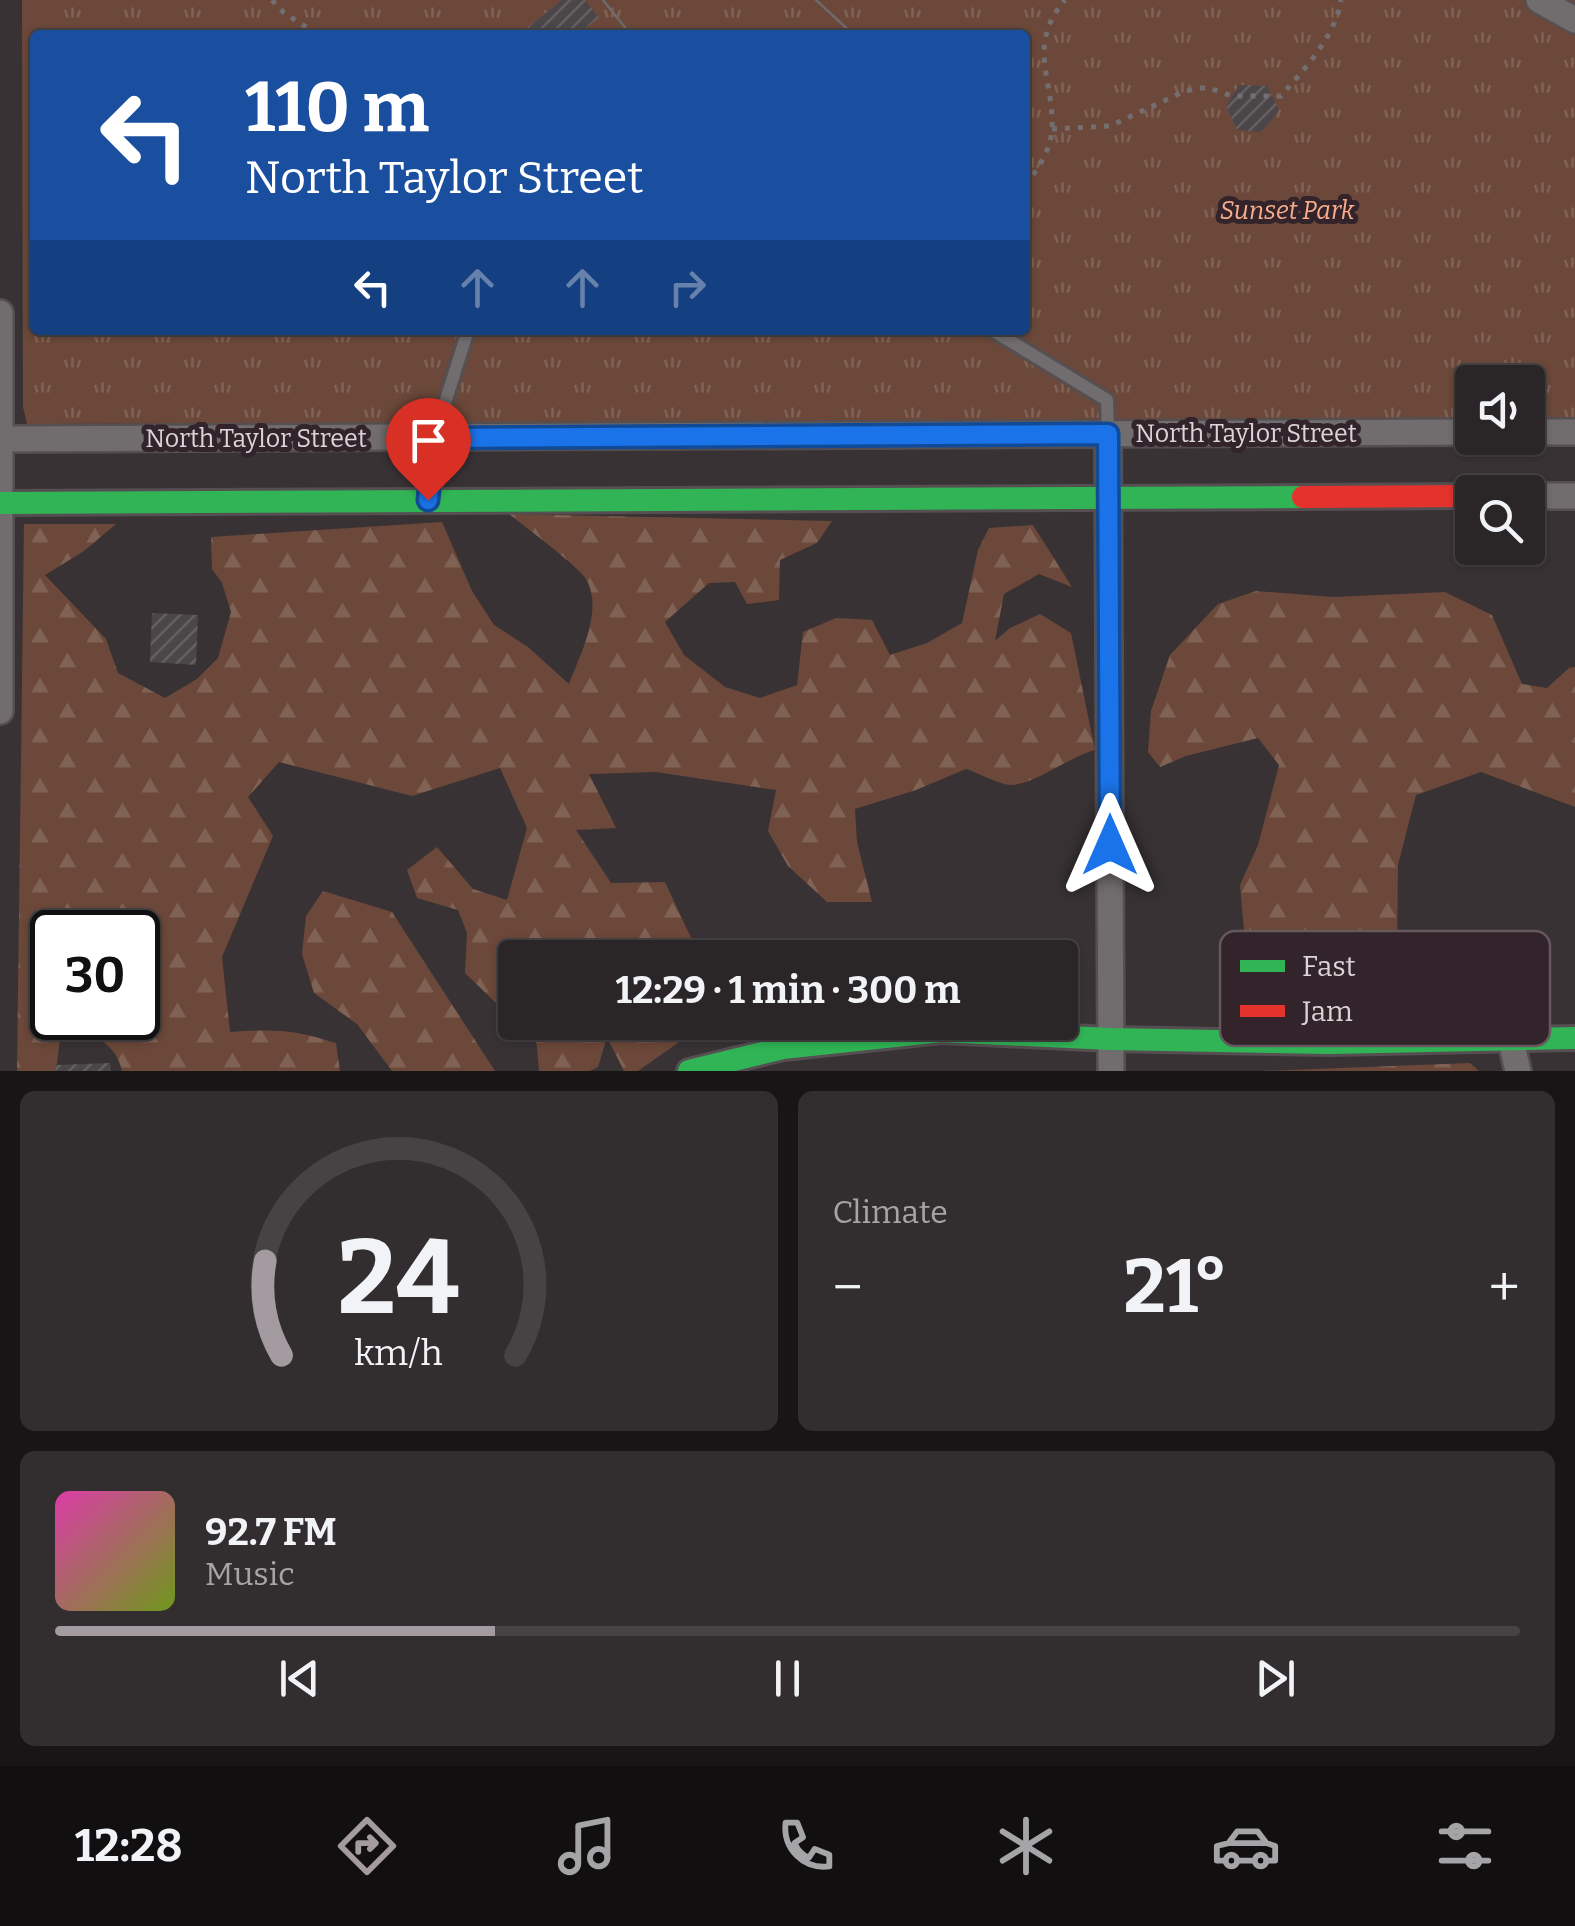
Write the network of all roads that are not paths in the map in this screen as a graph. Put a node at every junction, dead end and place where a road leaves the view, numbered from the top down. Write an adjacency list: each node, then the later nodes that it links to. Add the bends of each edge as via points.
1 (1539, 0): 2 (street)
2 (1575, 20)
3 (0, 313): 11 (street)
4 (466, 335): 10 (lane)
5 (1000, 335): 9 (lane, via 1107,400)
6 (1455, 432): 9 (street, North Taylor Street)
7 (1545, 432): 8 (street)
8 (1575, 432)
9 (1108, 434): 10 (street, North Taylor Street); 12 (street)
10 (434, 438): 11 (street, North Taylor Street); 16 (lane)
11 (0, 439): 17 (street)
12 (1111, 496): 13 (street); 16 (street); 20 (street)
13 (1455, 496)
14 (1545, 496): 15 (street)
15 (1575, 496)
16 (428, 500): 17 (street)
17 (1, 503): 18 (street)
18 (0, 711)
19 (1575, 1038): 21 (street)
20 (1110, 1039): 22 (street); 24 (street, via 941,1032 783,1048); 25 (street)
21 (1550, 1039)
22 (1220, 1040)
23 (1512, 1046): 26 (street)
24 (689, 1071)
25 (1111, 1071)
26 (1518, 1071)

